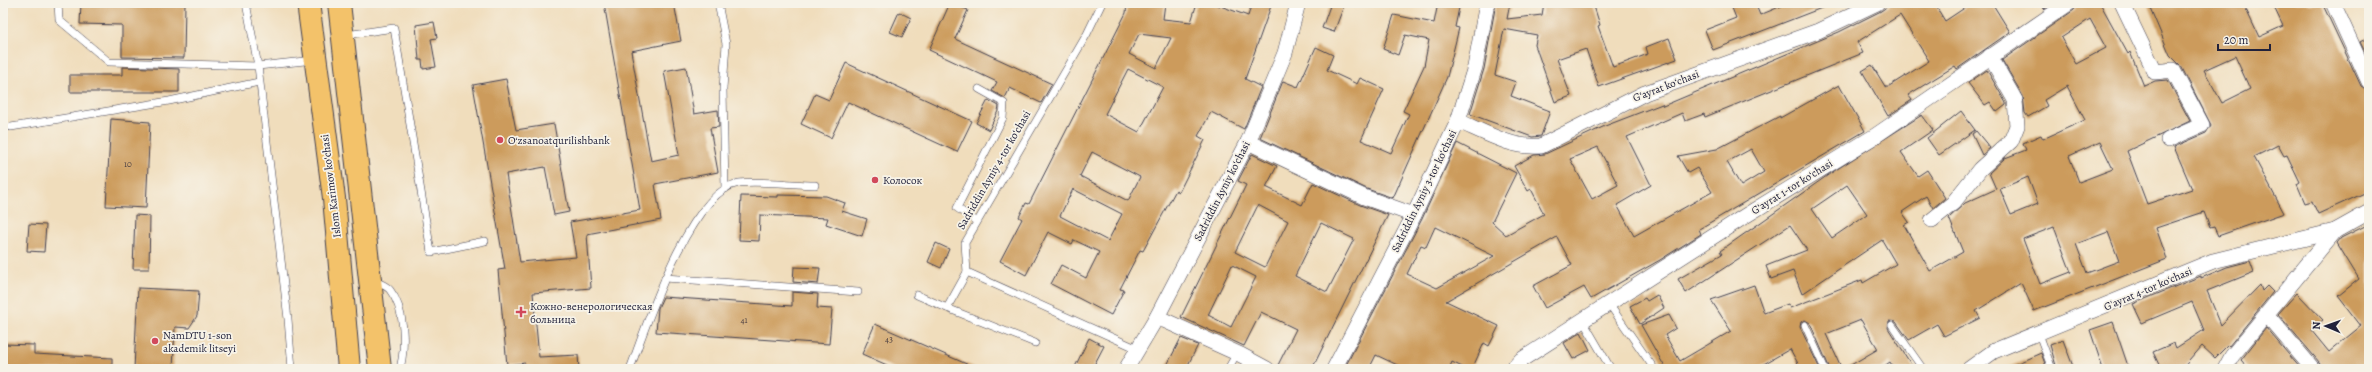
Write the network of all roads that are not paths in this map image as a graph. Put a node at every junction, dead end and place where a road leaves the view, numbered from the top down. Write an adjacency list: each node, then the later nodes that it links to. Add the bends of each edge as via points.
1 (58, 3): 16 (lane, via 59,20 109,62)
2 (246, 3): 16 (lane)
3 (308, 3): 15 (main road, Islom Karimov koʻchasi)
4 (339, 3): 13 (main road)
5 (718, 3): 25 (lane, via 726,44 723,89)
6 (1102, 3): 29 (lane, Sadriddin Ayniy 4-tor koʻchasi, via 1087,34)
7 (1298, 3): 23 (street, Sadriddin Ayniy koʻchasi, via 1285,53)
8 (1487, 3): 20 (street, Sadriddin Ayniy 3-tor koʻchasi, via 1475,67)
9 (1877, 3): 20 (street, Gʻayrat koʻchasi, via 1818,31 1645,93 1541,146 1516,145)
10 (2069, 3): 14 (street, Gʻayrat 1-tor koʻchasi)
11 (2122, 3): 22 (street, via 2155,72 2173,70 2202,125)
12 (2333, 3): 18 (street)
13 (344, 36): 31 (lane, via 394,28 431,252); 34 (main road)
14 (1990, 56): 28 (street, via 2015,100 2017,126 2011,141 1980,169 1953,203); 37 (street, Gʻayrat 1-tor koʻchasi, via 1876,136 1745,216)
15 (315, 60): 16 (lane); 50 (main road, Islom Karimov koʻchasi, via 334,198)
16 (258, 66): 17 (lane)
17 (260, 82): 21 (lane, via 169,101); 49 (lane)
18 (2369, 82)
19 (979, 89): 29 (lane, via 1004,103 1003,118 957,208)
20 (1458, 121): 27 (street, Sadriddin Ayniy 3-tor koʻchasi)
21 (11, 126)
22 (2168, 140)
23 (1248, 142): 27 (street, via 1364,197); 40 (street, Sadriddin Ayniy koʻchasi)
24 (815, 185): 25 (lane, via 739,183)
25 (724, 189): 33 (lane, via 708,203 696,219)
26 (2369, 212): 30 (street, G'ayrat 4-tor koʻchasi)
27 (1414, 215): 57 (street, Sadriddin Ayniy 3-tor koʻchasi)
28 (1932, 220)
29 (976, 221): 32 (lane, Sadriddin Ayniy 4-tor koʻchasi, via 965,243)
30 (2335, 231): 39 (street, G'ayrat 4-tor koʻchasi); 44 (street, G'ayrat 4-tor koʻchasi, via 2213,261)
31 (485, 241)
32 (967, 272): 38 (lane); 46 (lane)
33 (665, 278): 35 (lane); 53 (lane)
34 (371, 279): 51 (main road); 52 (lane, via 389,288 400,306 404,356)
35 (858, 292)
36 (917, 294): 38 (lane)
37 (1609, 304): 41 (street, Gʻayrat 1-tor koʻchasi); 48 (lane)
38 (947, 308): 45 (lane)
39 (2267, 315): 64 (street, G'ayrat 4-tor koʻchasi, via 2232,356); 65 (street)
40 (1157, 317): 46 (street, Sadriddin Ayniy koʻchasi); 47 (street)
41 (1583, 321): 58 (street, Gʻayrat 1-tor koʻchasi, via 1521,360); 59 (lane)
42 (1805, 325): 60 (lane)
43 (1892, 325): 61 (lane)
44 (2039, 334): 62 (street, G'ayrat 4-tor koʻchasi, via 1994,351); 63 (lane)
45 (1035, 343)
46 (1138, 348): 54 (street, Sadriddin Ayniy koʻchasi)
47 (1237, 353): 55 (lane); 56 (street)
48 (1653, 367)
49 (292, 369)
50 (349, 369)
51 (380, 369)
52 (400, 369)
53 (630, 369)
54 (1126, 369)
55 (1228, 369)
56 (1267, 369)
57 (1334, 369)
58 (1513, 369)
59 (1611, 369)
60 (1825, 369)
61 (1923, 369)
62 (1969, 369)
63 (2052, 369)
64 (2225, 369)
65 (2313, 369)

